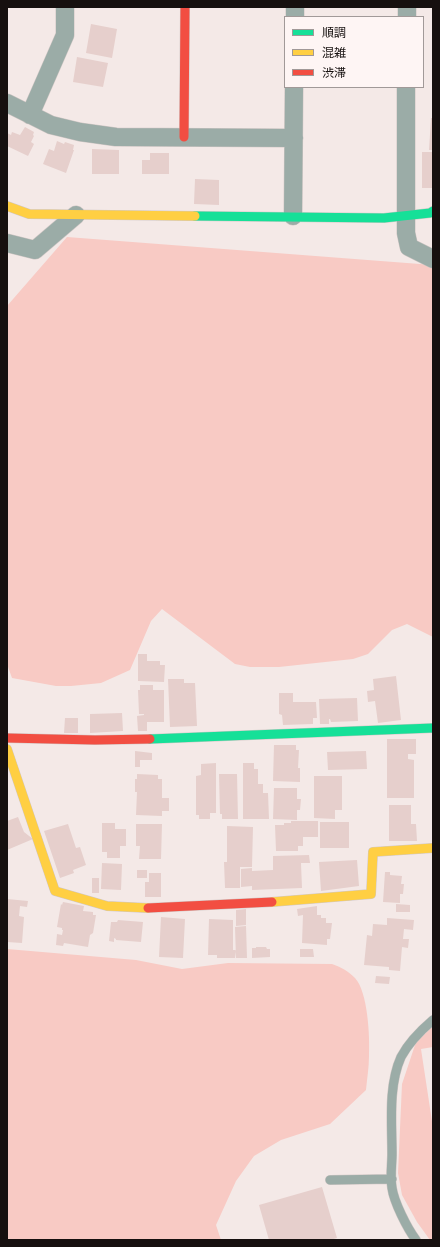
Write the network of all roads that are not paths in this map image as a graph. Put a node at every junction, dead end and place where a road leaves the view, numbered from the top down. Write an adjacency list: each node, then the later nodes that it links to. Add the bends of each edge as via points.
1 (65, 7): 6 (street, via 65,35)
2 (184, 7): 7 (street)
3 (294, 88): 8 (street)
4 (406, 88): 13 (street)
5 (7, 103): 6 (street)
6 (30, 115): 7 (street, via 51,125 80,132 116,137)
7 (184, 137): 8 (street)
8 (294, 138): 12 (street)
9 (7, 206): 11 (street, via 29,214)
10 (433, 211): 13 (street)
11 (76, 215): 12 (street); 14 (street, via 35,250)
12 (293, 216): 13 (street)
13 (406, 216): 15 (street, via 409,247)
14 (7, 242)
15 (433, 259)
16 (433, 728): 17 (street, via 95,740)
17 (7, 738)
18 (7, 749): 19 (street, via 55,891 107,906 144,908 371,894 373,852)
19 (433, 848)
20 (433, 1020): 21 (lane, via 407,1046 395,1077)
21 (392, 1179): 22 (lane); 23 (lane, via 400,1212)
22 (330, 1180)
23 (416, 1240)

